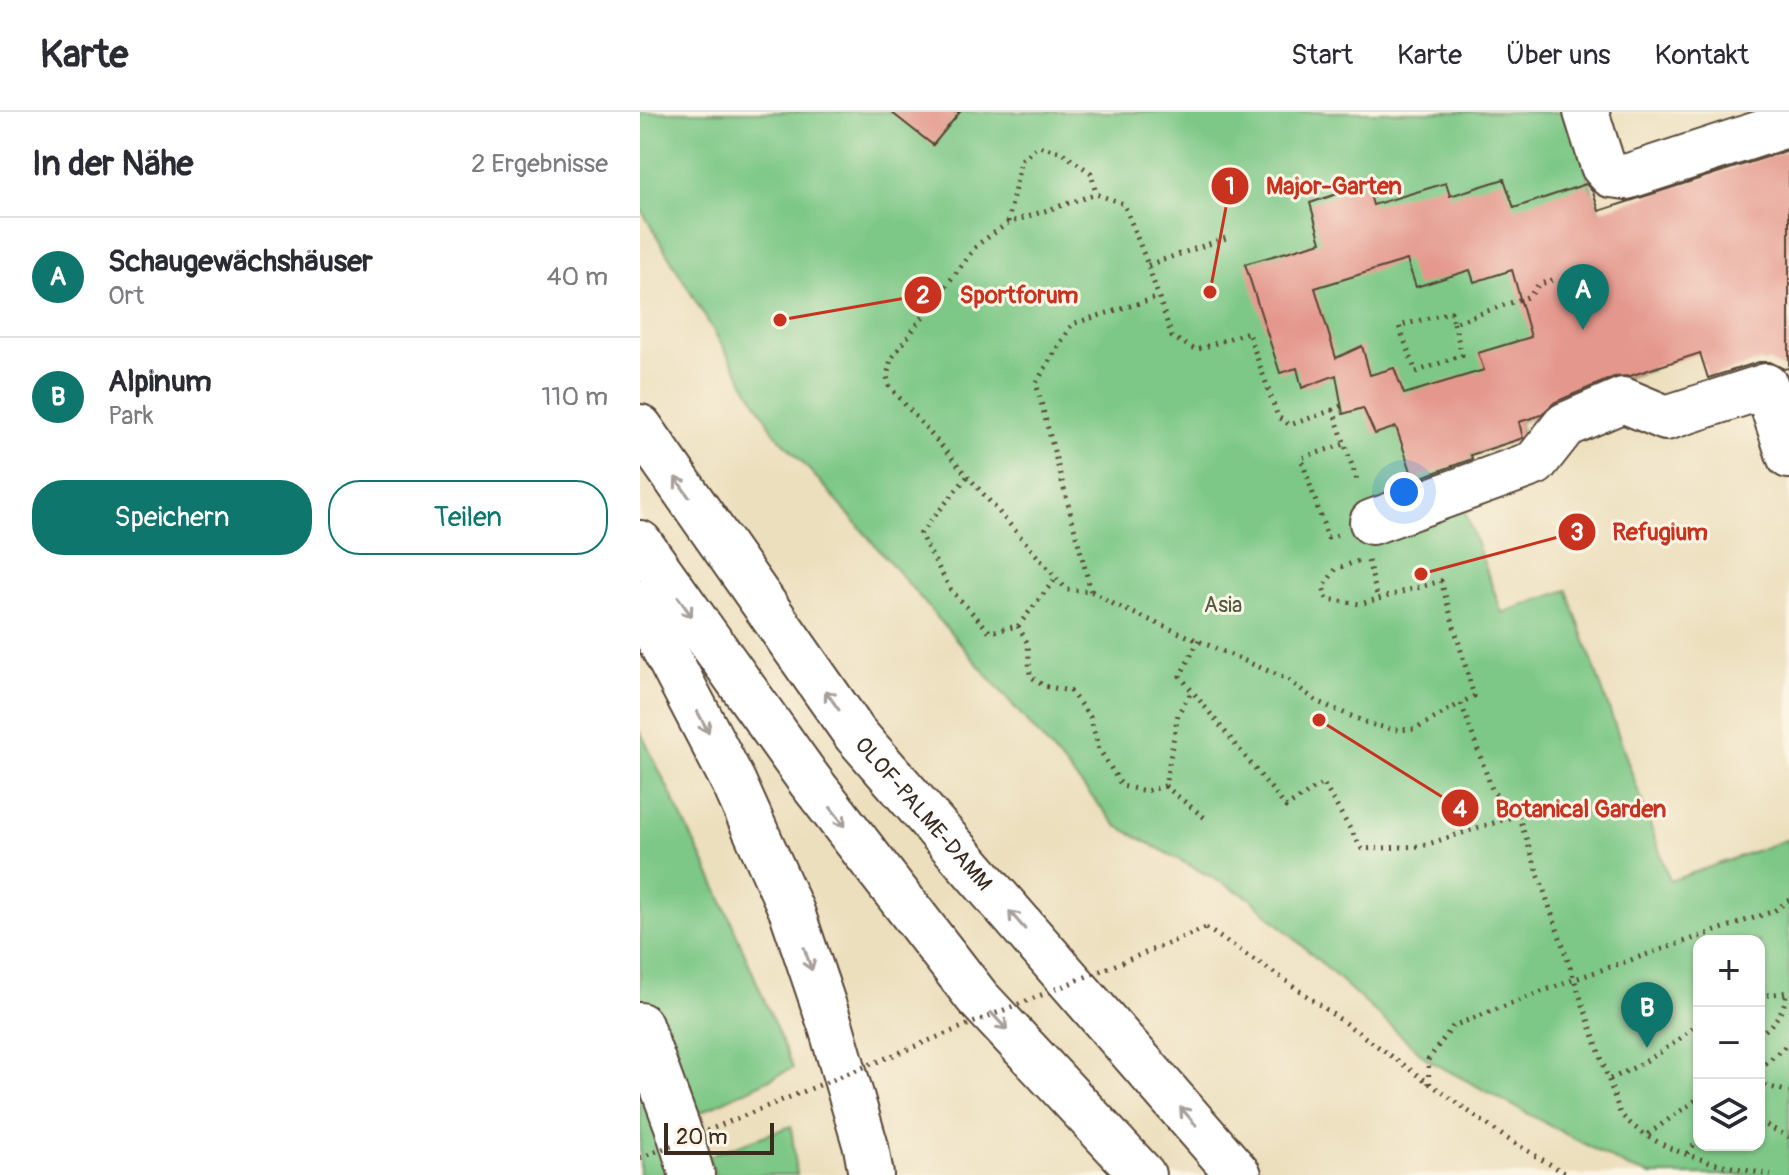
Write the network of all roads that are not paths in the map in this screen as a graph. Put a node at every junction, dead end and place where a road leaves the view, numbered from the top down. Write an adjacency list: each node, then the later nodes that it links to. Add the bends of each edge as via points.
1 (1586, 112): 2 (main road, via 1603,166 1611,175 1626,177)
2 (1789, 124)
3 (1777, 382): 5 (main road); 6 (main road, via 1666,418 1623,400 1565,425 1535,463)
4 (640, 427): 13 (main road, OLOF-PALME-DAMM, one-way to 4, via 855,734)
5 (1789, 456)
6 (1369, 540)
7 (640, 543): 12 (main road, one-way to 12, via 810,781 977,997)
8 (640, 603): 11 (main road, one-way to 11, via 734,783 792,912 831,1027)
9 (640, 1025): 10 (main road)
10 (692, 1175)
11 (871, 1175)
12 (1143, 1175)
13 (1239, 1175)

